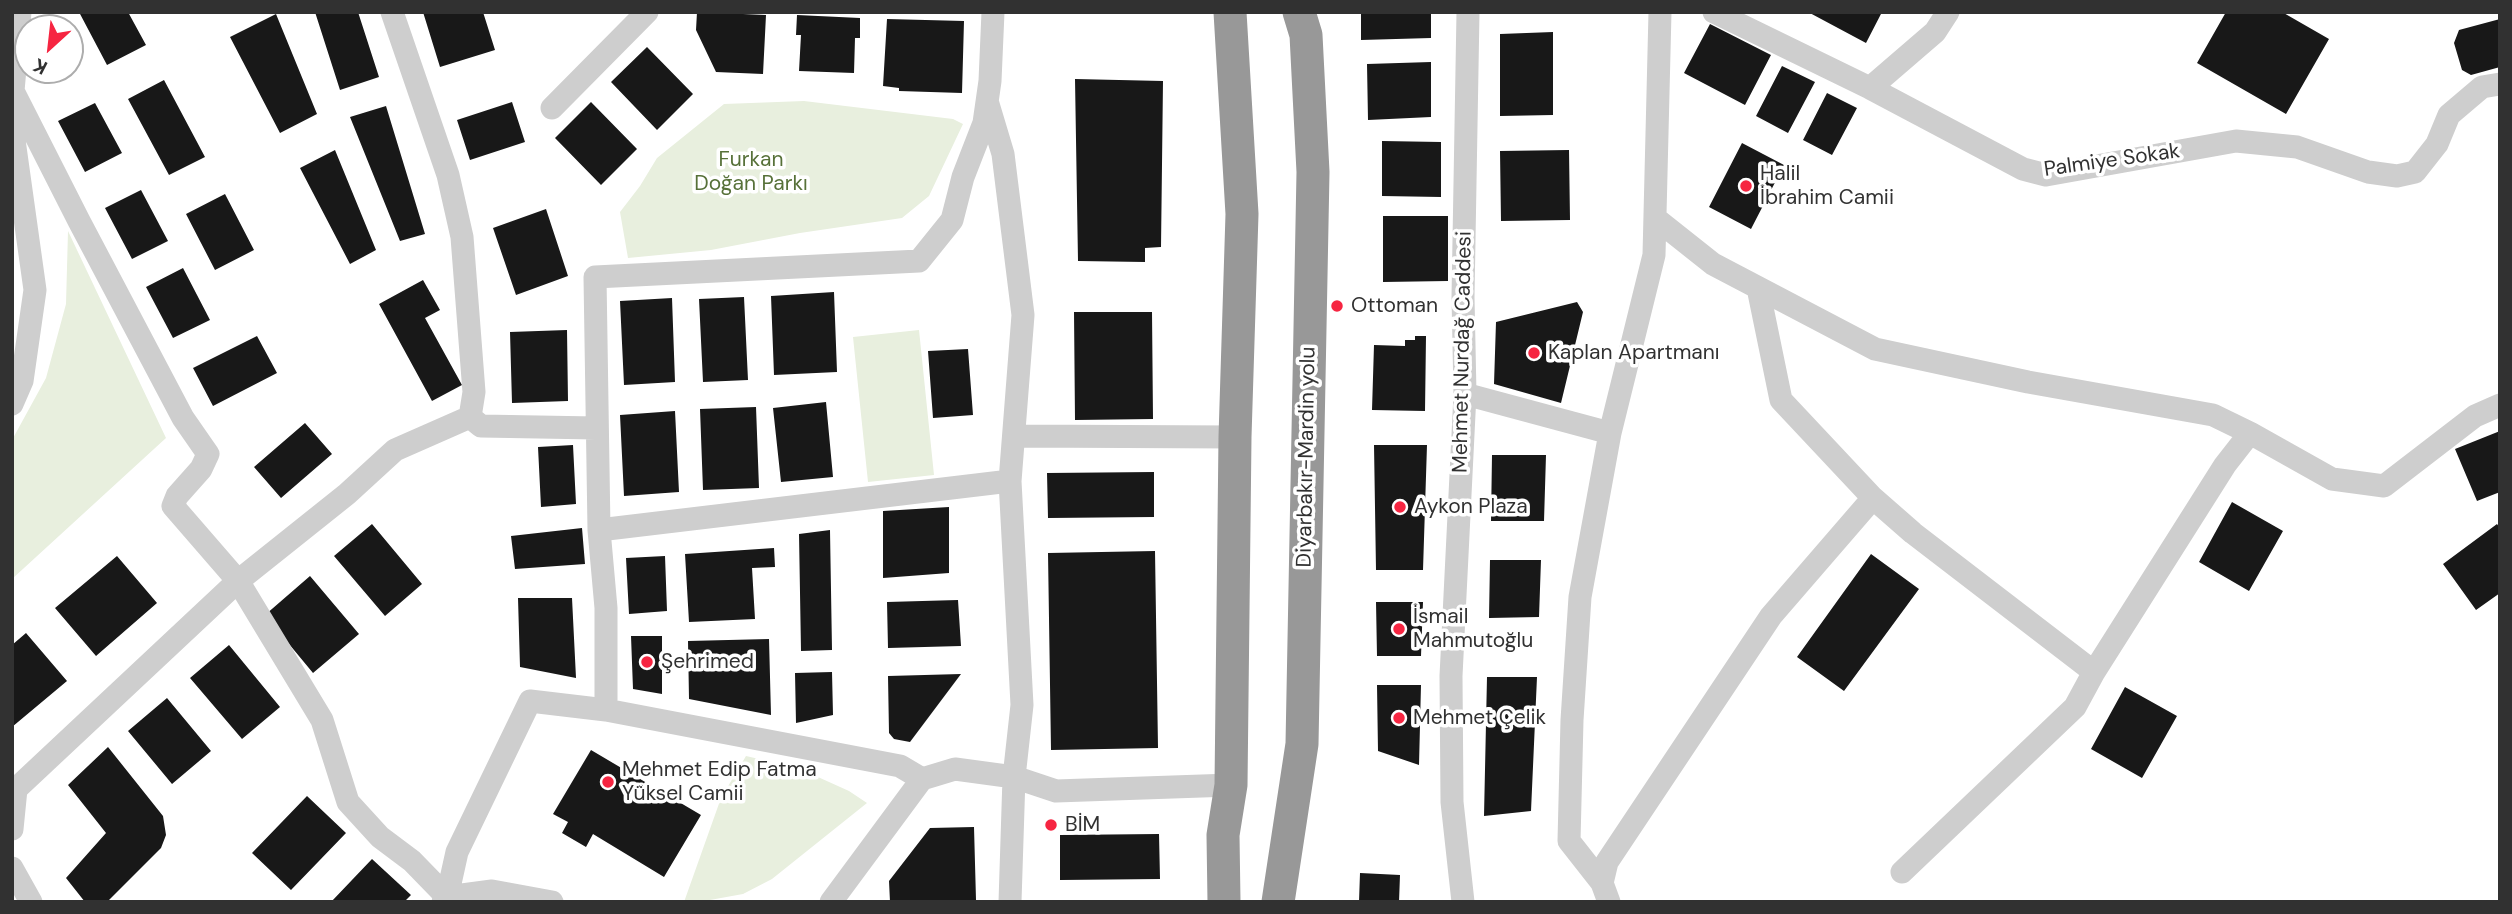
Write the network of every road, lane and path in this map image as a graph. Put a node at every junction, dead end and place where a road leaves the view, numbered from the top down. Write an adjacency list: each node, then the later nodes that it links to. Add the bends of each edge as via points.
1 (20, 12): 13 (street)
2 (391, 12): 21 (street, via 448,175 462,237 474,391)
3 (647, 12): 15 (street)
4 (993, 12): 14 (street)
5 (1230, 12): 26 (highway, via 1242,214)
6 (1468, 12): 18 (street, Mehmet Nurdağ Caddesi)
7 (1660, 12): 16 (street)
8 (1714, 12): 12 (street, Palmiye Sokak)
9 (1948, 12): 12 (street, via 1935,32)
10 (1303, 20): 47 (highway, Diyarbakır-Mardin yolu, via 1313,172 1302,744)
11 (2500, 85): 12 (street, Palmiye Sokak, via 2482,87 2449,115 2437,144 2415,172 2396,176 2368,172 2297,147 2236,141 2046,175 2023,169)
12 (1870, 88)
13 (13, 90): 19 (street, via 15,152 35,290 22,381); 30 (street, via 183,418 208,454 173,506)
14 (987, 99): 22 (street, via 984,123 952,220 919,261 595,277); 25 (street, via 1003,154 1023,315)
15 (552, 108)
16 (1655, 218): 17 (street, via 1713,264); 23 (street, via 1654,255)
17 (1758, 288): 24 (street, via 1875,349 2213,415); 28 (street, via 1781,400)
18 (1465, 394): 23 (street); 48 (street, Mehmet Nurdağ Caddesi, via 1451,676 1452,802)
19 (12, 404)
20 (2500, 405): 24 (street, via 2475,416 2384,486 2332,479)
21 (470, 417): 22 (street, via 481,426); 30 (street, via 396,450)
22 (596, 428): 29 (street)
23 (1610, 433): 40 (street, via 1580,597 1569,841)
24 (2250, 433): 31 (street)
25 (1014, 436): 26 (street); 27 (street)
26 (1235, 437): 35 (highway)
27 (1010, 481): 29 (street); 33 (street, via 1022,705)
28 (1872, 498): 31 (street); 40 (street, via 1771,616 1607,862)
29 (599, 530): 32 (street, via 606,608)
30 (238, 581): 36 (street); 41 (street, via 322,720 348,802 380,837 412,860)
31 (2094, 672): 39 (street, via 2075,707)
32 (606, 710): 34 (street, via 900,766); 41 (street, via 530,701 457,852)
33 (1014, 777): 34 (street, via 955,768); 35 (street, via 1056,791); 45 (street)
34 (922, 779): 44 (street)
35 (1231, 785): 46 (highway, via 1223,835)
36 (14, 788): 37 (street)
37 (12, 829)
38 (12, 868): 42 (street)
39 (1902, 872)
40 (1606, 892)
41 (445, 899): 43 (street, via 492,891)
42 (31, 902)
43 (552, 902)
44 (831, 902)
45 (1010, 902)
46 (1224, 902)
47 (1278, 902)
48 (1463, 902)

